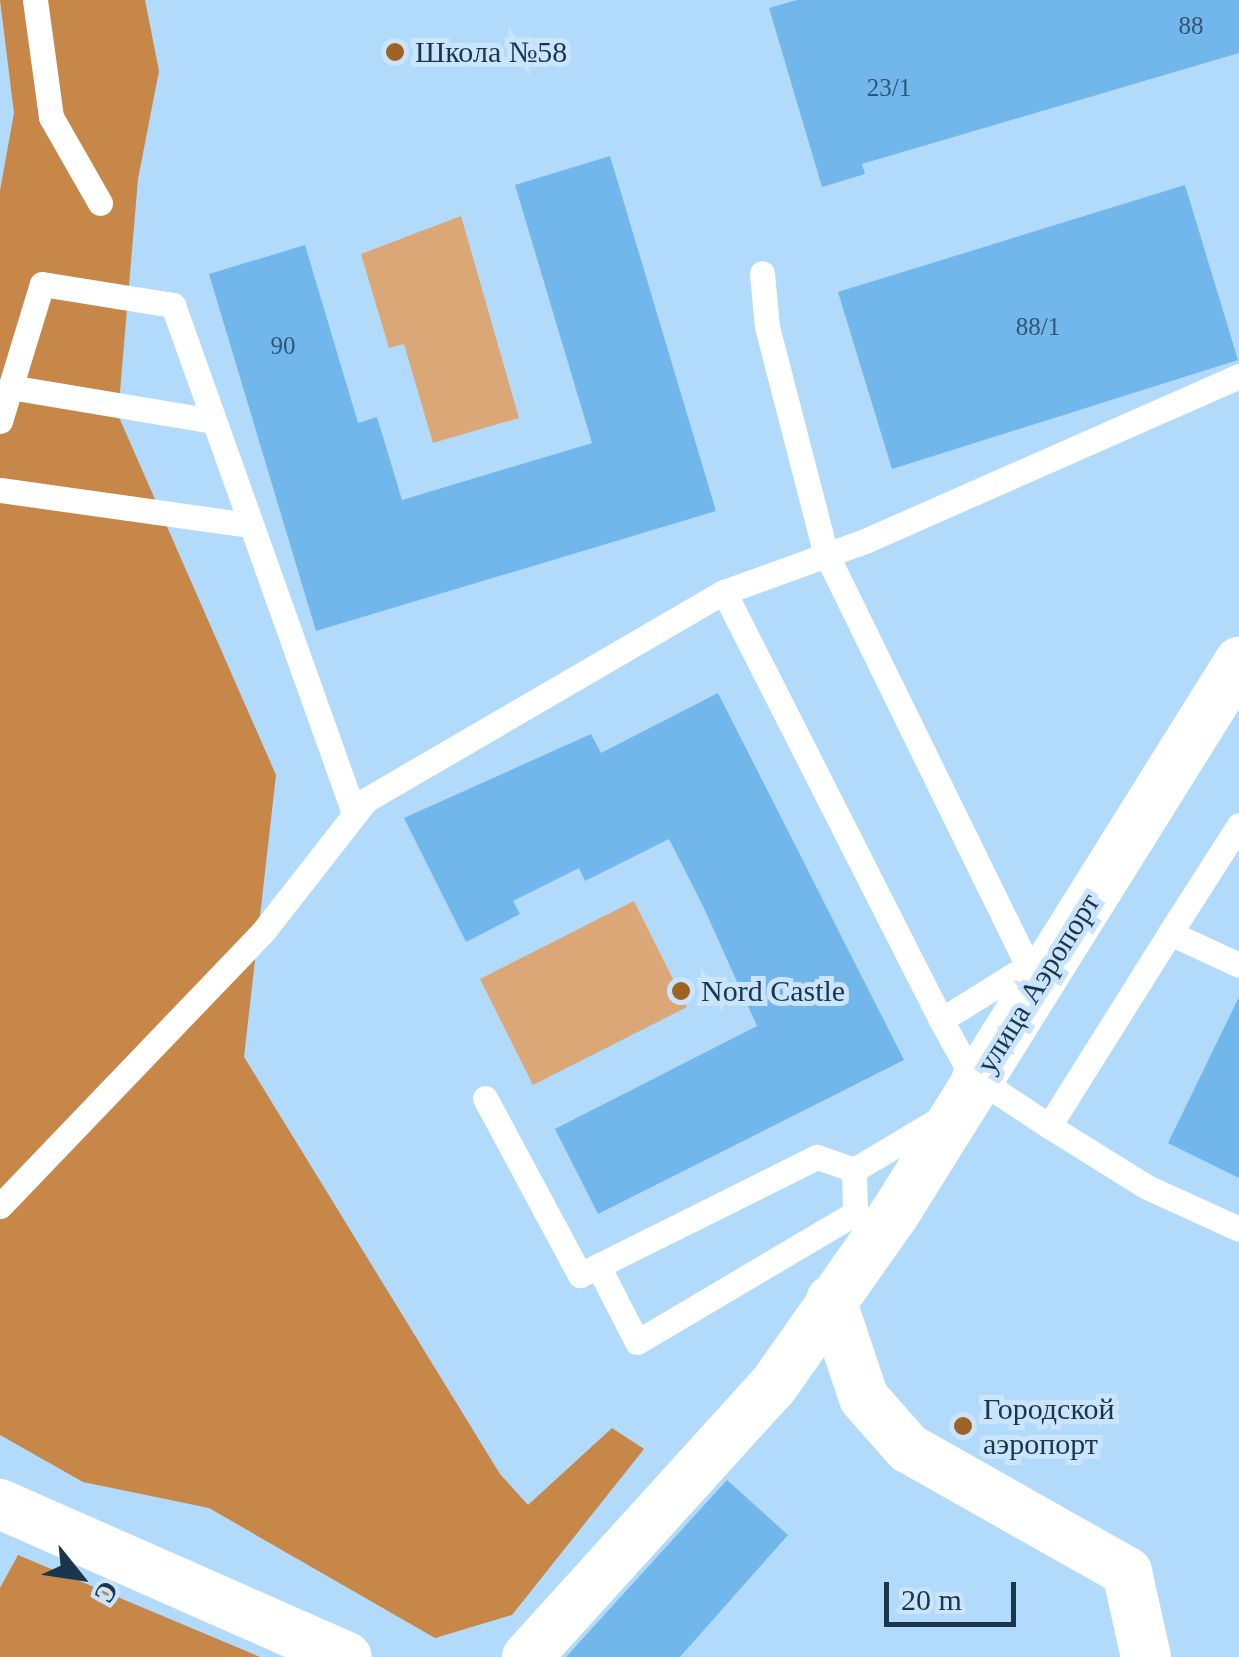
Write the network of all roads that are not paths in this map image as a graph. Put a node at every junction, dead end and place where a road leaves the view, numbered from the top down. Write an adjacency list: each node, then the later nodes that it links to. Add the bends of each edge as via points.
1 (34, 0): 2 (lane, via 51,117)
2 (100, 203)
3 (762, 273): 10 (lane, via 767,327)
4 (1239, 376): 10 (lane)
5 (10, 387): 6 (lane); 7 (lane); 7 (lane, via 42,284 173,305)
6 (0, 421)
7 (213, 421): 9 (lane)
8 (0, 490): 9 (lane)
9 (249, 525): 13 (lane)
10 (825, 551): 11 (lane); 17 (lane, via 1028,966)
11 (724, 592): 13 (lane); 17 (lane)
12 (1239, 662): 18 (street, улица Аэропорт)
13 (354, 813): 22 (lane, via 262,933)
14 (1239, 825): 15 (lane)
15 (1170, 933): 16 (lane); 20 (lane)
16 (1239, 965)
17 (941, 1020): 21 (lane, via 967,1067 956,1099 928,1131)
18 (978, 1080): 20 (lane); 25 (street, улица Аэропорт)
19 (485, 1098): 24 (lane, via 580,1275)
20 (1049, 1126): 23 (lane, via 1147,1187)
21 (854, 1170): 24 (lane, via 818,1157); 24 (lane, via 855,1213 637,1342)
22 (0, 1206)
23 (1239, 1229)
24 (598, 1266)
25 (831, 1300): 28 (street, улица Аэропорт, via 773,1386); 29 (street, via 864,1398 908,1448 1127,1572)
26 (0, 1504): 27 (street)
27 (347, 1657)
28 (527, 1657)
29 (1146, 1657)

